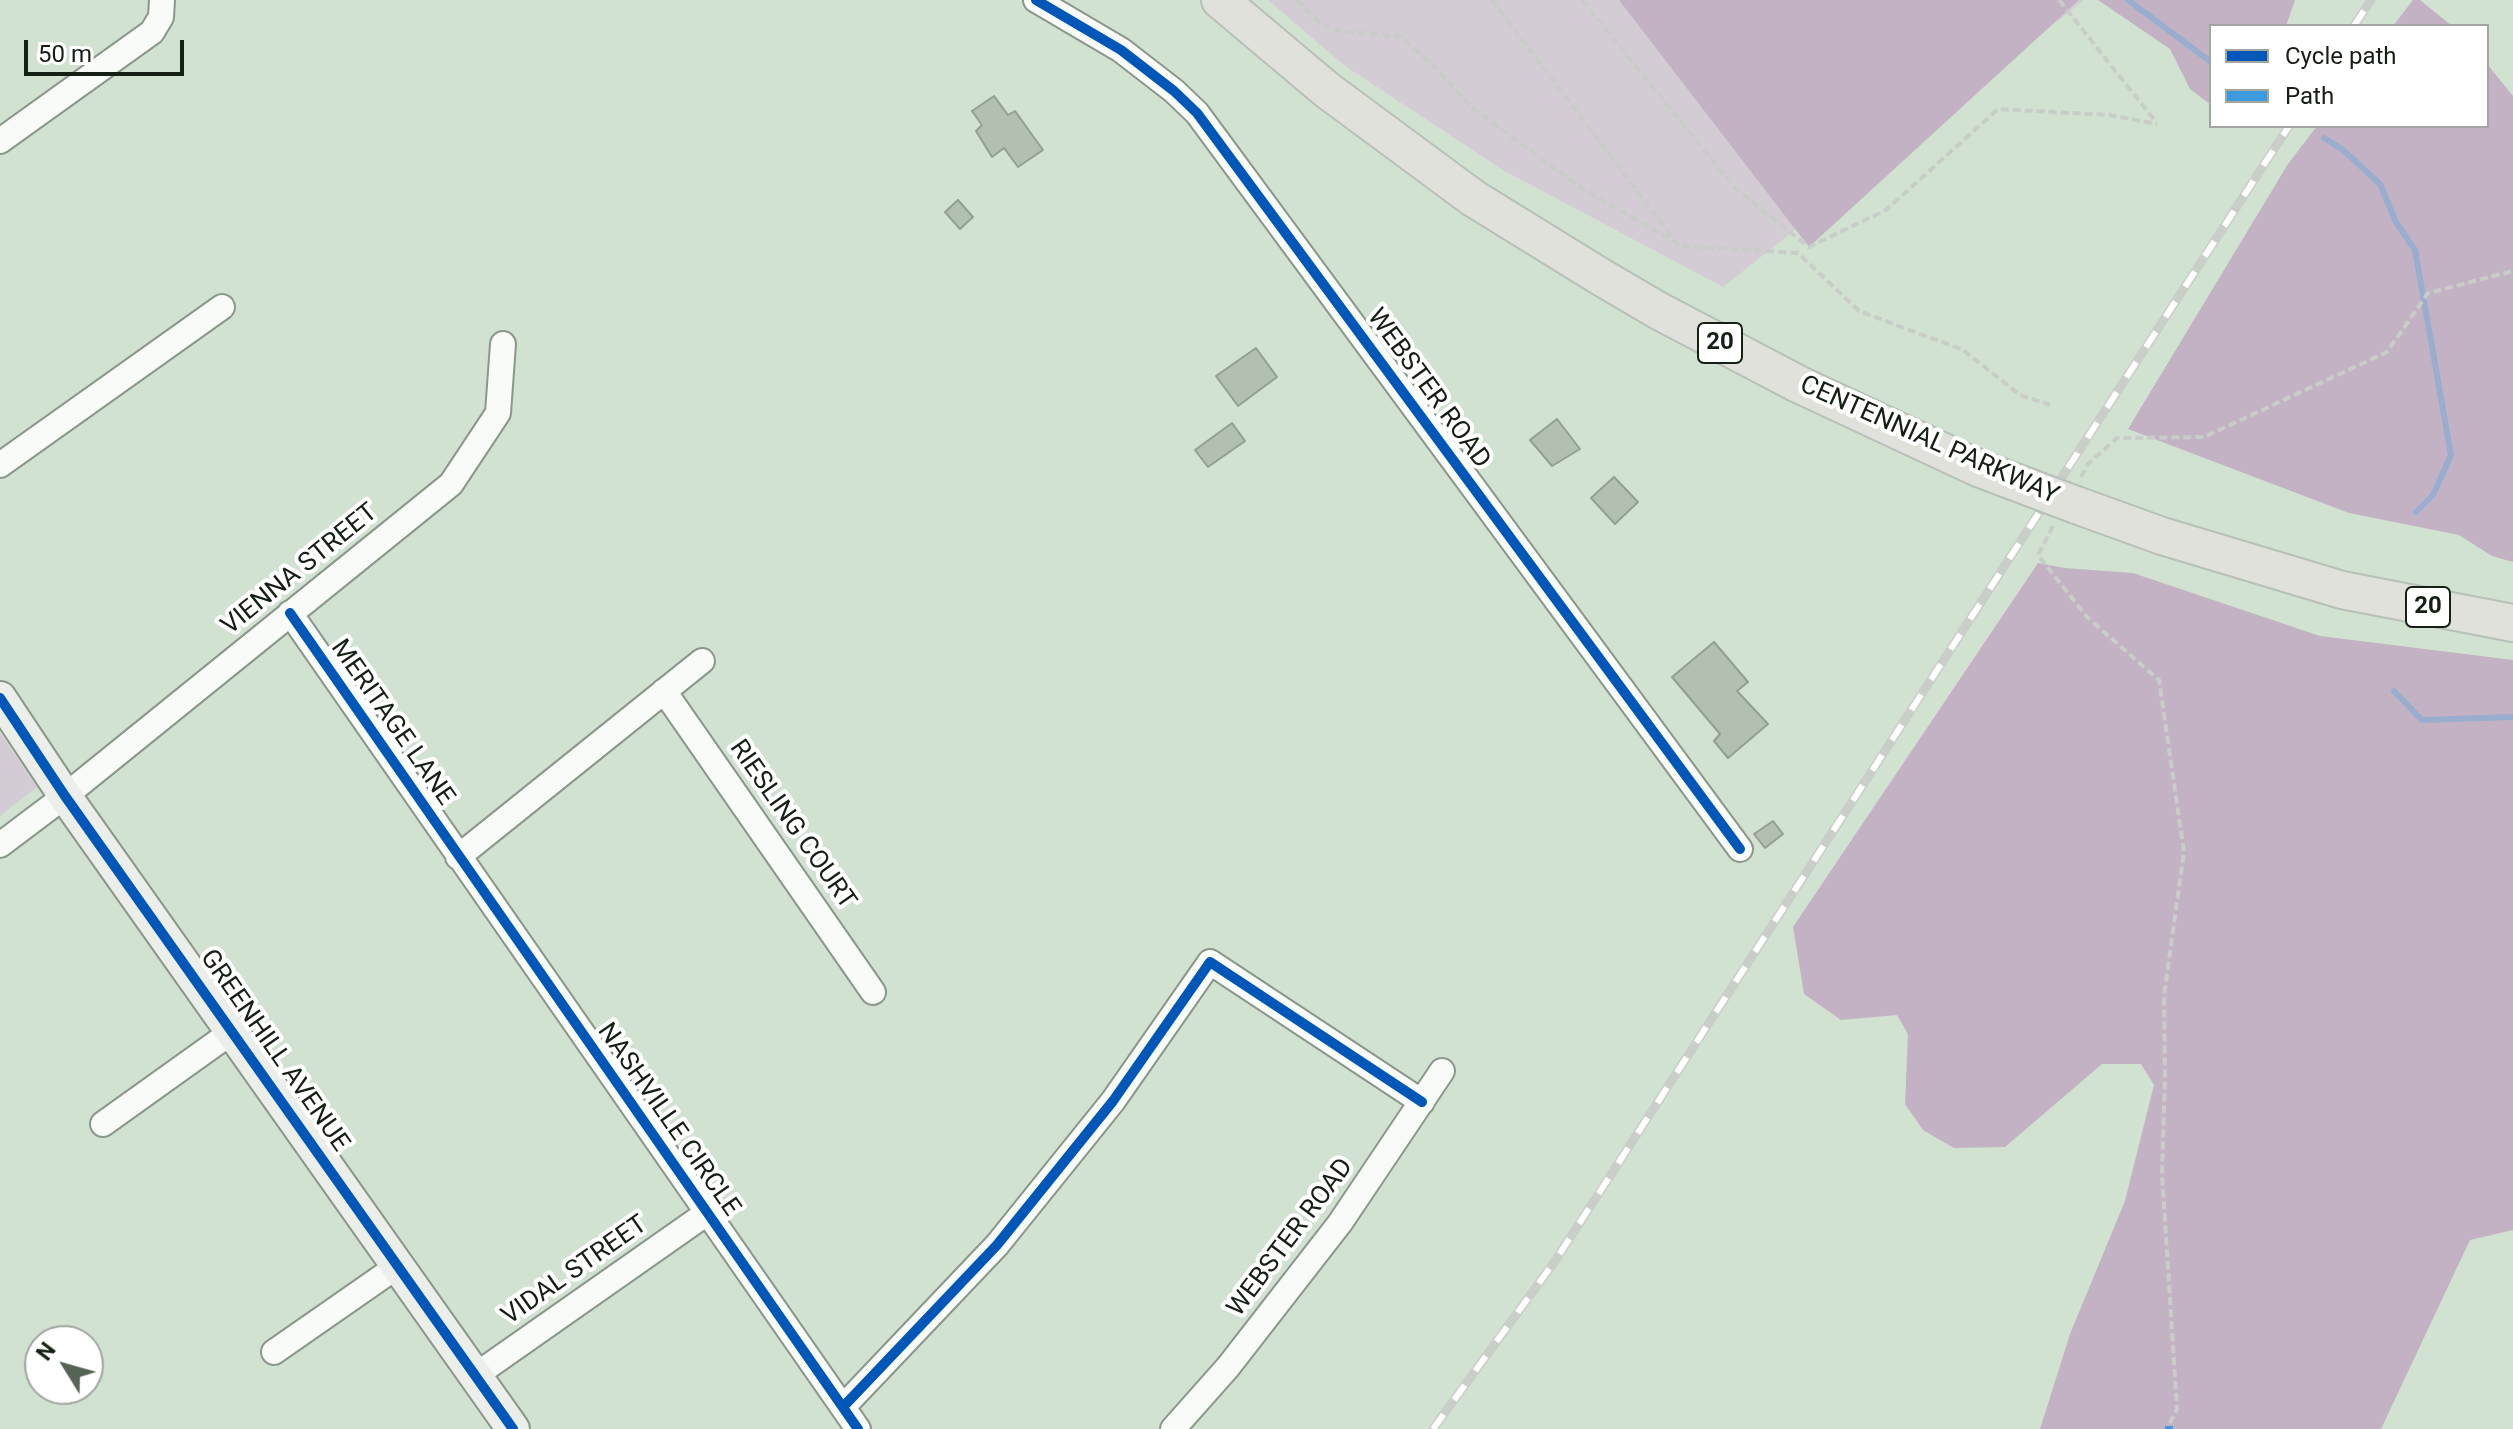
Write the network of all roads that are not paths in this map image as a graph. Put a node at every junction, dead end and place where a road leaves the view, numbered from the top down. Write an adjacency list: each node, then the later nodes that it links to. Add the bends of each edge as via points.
1 (162, 0): 4 (street, via 161,17 152,32)
2 (1036, 0): 15 (street, WEBSTER ROAD, via 1121,50 1197,113)
3 (1220, 0): 9 (main road, CENTENNIAL PARKWAY / 20, bridge, via 1327,90 1473,198 1659,311 1798,384 1978,468 2162,536 2342,590)
4 (0, 141)
5 (222, 307): 7 (street)
6 (503, 344): 8 (street, VIENNA STREET, via 498,413 451,484)
7 (0, 465)
8 (290, 613): 13 (street, VIENNA STREET); 16 (street, MERITAGE LANE)
9 (2513, 623)
10 (702, 661): 11 (street)
11 (664, 691): 16 (street); 17 (street, RIESLING COURT)
12 (0, 698): 13 (street, GREENHILL AVENUE)
13 (65, 796): 14 (street, VIENNA STREET); 18 (street, GREENHILL AVENUE)
14 (0, 845)
15 (1740, 849)
16 (458, 857): 22 (street, NASHVILLE CIRCLE)
17 (873, 992)
18 (233, 1031): 21 (street); 23 (street, GREENHILL AVENUE)
19 (1442, 1071): 20 (street, WEBSTER ROAD)
20 (1422, 1102): 26 (street, via 1210,962 1113,1101 997,1245); 29 (street, WEBSTER ROAD, via 1340,1223)
21 (103, 1124)
22 (707, 1213): 25 (street, VIDAL STREET); 26 (street, NASHVILLE CIRCLE)
23 (399, 1265): 24 (street); 25 (street, GREENHILL AVENUE)
24 (274, 1352)
25 (476, 1375): 27 (street, GREENHILL AVENUE)
26 (843, 1407): 28 (street, NASHVILLE CIRCLE)
27 (513, 1429)
28 (858, 1429)
29 (1173, 1429)

